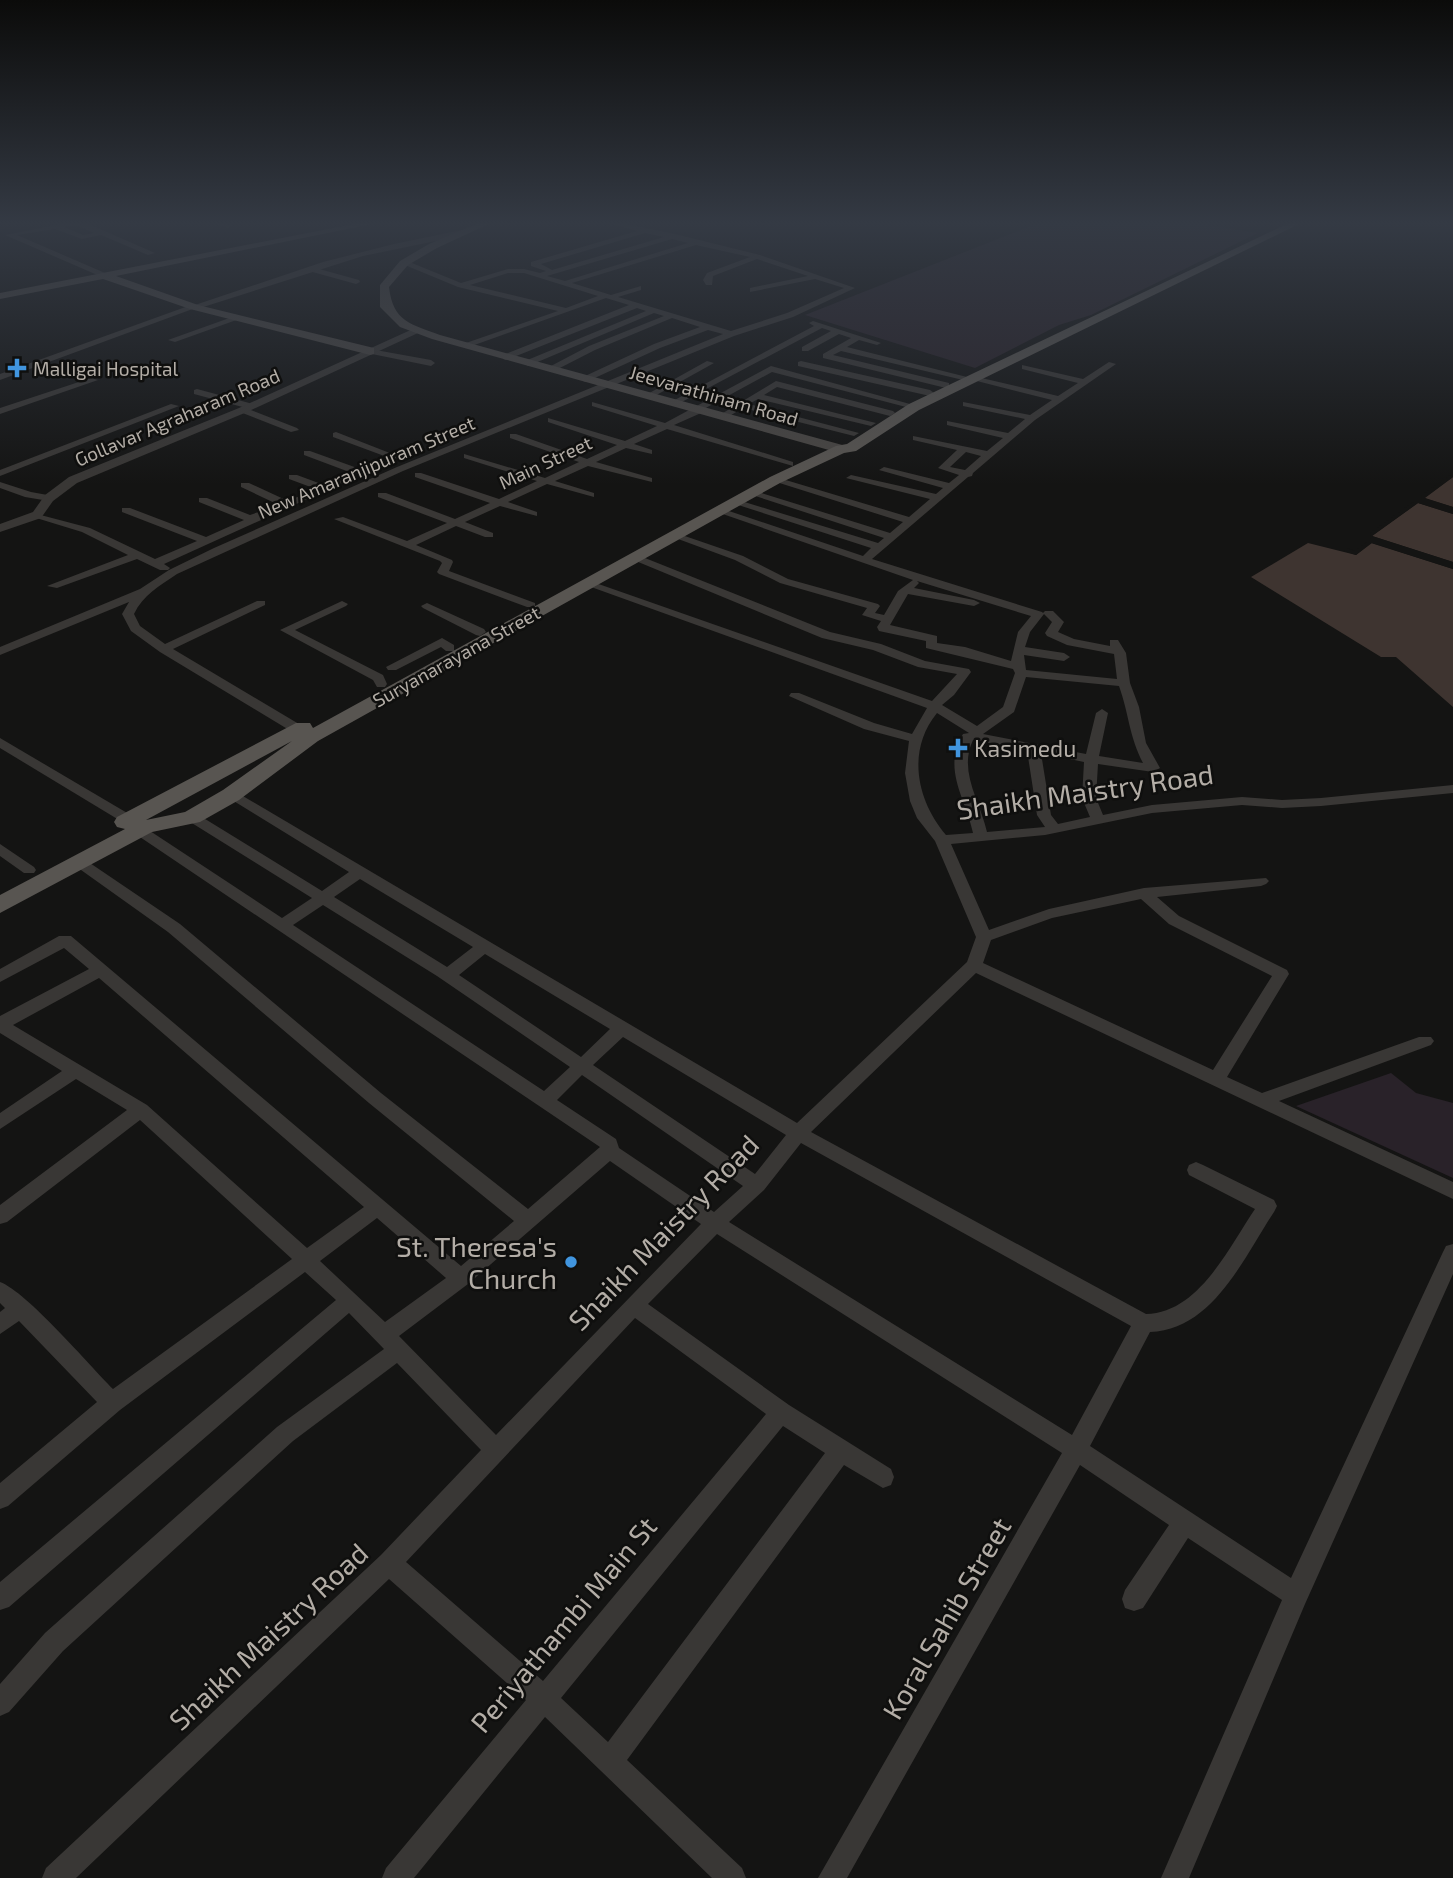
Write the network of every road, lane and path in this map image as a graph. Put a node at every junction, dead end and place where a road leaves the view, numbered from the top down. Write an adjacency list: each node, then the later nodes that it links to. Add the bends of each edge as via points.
1 (187, 310): 37 (street)
2 (205, 310): 13 (main road)
3 (389, 310): 17 (main road)
4 (565, 310): 23 (street)
5 (583, 310): 26 (street)
6 (625, 310): 28 (street)
7 (655, 310): 11 (street); 30 (street)
8 (802, 310): 12 (street, New Amaranjipuram Street)
9 (1107, 310): 39 (main road)
10 (1112, 310): 39 (main road)
11 (673, 315): 14 (street); 35 (street)
12 (790, 315): 16 (street); 19 (street, New Amaranjipuram Street)
13 (238, 318): 21 (street); 27 (main road)
14 (696, 322): 15 (street); 38 (street)
15 (710, 326): 19 (street); 38 (street)
16 (820, 326): 18 (street); 50 (street)
17 (415, 331): 23 (main road, Jeevarathinam Road); 27 (street, Gollavar Agraharam Road)
18 (838, 331): 20 (street); 25 (street)
19 (731, 334): 42 (street, New Amaranjipuram Street)
20 (858, 337): 22 (street); 24 (street)
21 (172, 341)
22 (877, 343)
23 (466, 346): 26 (main road, Jeevarathinam Road)
24 (840, 348): 39 (street); 43 (street, via 825,356)
25 (805, 349)
26 (483, 350): 28 (main road, Jeevarathinam Road)
27 (370, 351): 29 (street); 56 (street, Gollavar Agraharam Road)
28 (506, 357): 30 (main road, Jeevarathinam Road)
29 (431, 363)
30 (528, 363): 35 (main road, Jeevarathinam Road)
31 (710, 363): 47 (street)
32 (801, 363): 46 (street)
33 (1112, 364): 41 (street)
34 (1025, 367): 41 (street)
35 (552, 369): 38 (main road, Jeevarathinam Road)
36 (1014, 373): 44 (street)
37 (0, 377)
38 (580, 377): 42 (main road, Jeevarathinam Road)
39 (969, 377): 43 (main road); 49 (street); 55 (main road)
40 (94, 380): 58 (street)
41 (1083, 382): 44 (street)
42 (607, 384): 47 (main road, Jeevarathinam Road); 127 (street, New Amaranjipuram Street, via 400,469)
43 (946, 385): 46 (main road)
44 (1071, 389): 49 (street)
45 (197, 392): 56 (street)
46 (930, 393): 55 (main road)
47 (648, 396): 50 (main road, Jeevarathinam Road)
48 (757, 396): 53 (street); 59 (street, via 776,384); 64 (street)
49 (1058, 398): 62 (street)
50 (673, 403): 57 (main road, Jeevarathinam Road)
51 (594, 404): 66 (street)
52 (966, 404): 62 (street)
53 (742, 405): 61 (street); 70 (street)
54 (174, 406): 88 (street)
55 (910, 406): 57 (street, Main Street, via 771,369); 59 (main road, Suryanarayana Street); 78 (main road, Suryanarayana Street, via 869,438)
56 (246, 408): 68 (street); 103 (street, Gollavar Agraharam Road, via 94,470)
57 (698, 410): 61 (main road, Jeevarathinam Road); 66 (street, Main Street)
58 (0, 411)
59 (890, 413): 64 (main road, Suryanarayana Street)
60 (959, 413): 67 (street)
61 (723, 416): 76 (main road, Jeevarathinam Road)
62 (1032, 418): 67 (street)
63 (551, 420): 75 (street)
64 (871, 423): 70 (main road, Suryanarayana Street)
65 (950, 423): 73 (street)
66 (669, 425): 75 (street, Main Street); 85 (street)
67 (1023, 427): 73 (street)
68 (294, 429)
69 (930, 430): 77 (street)
70 (854, 433): 76 (main road, Suryanarayana Street)
71 (336, 435): 87 (street, via 395,457)
72 (513, 436): 84 (street)
73 (1012, 437): 77 (street)
74 (916, 438): 79 (street)
75 (627, 444): 80 (street); 84 (street, Main Street)
76 (823, 446): 78 (main road, Jeevarathinam Road); 85 (main road, Suryanarayana Street)
77 (1000, 446): 83 (street)
78 (841, 449): 94 (main road, Suryanarayana Street)
79 (964, 449): 83 (street); 89 (street, via 943,468)
80 (649, 452)
81 (307, 453): 87 (street)
82 (467, 456): 95 (street)
83 (990, 456): 89 (street)
84 (589, 462): 93 (street); 95 (street, Main Street)
85 (790, 464): 136 (main road, Suryanarayana Street)
86 (884, 470): 98 (street)
87 (359, 472): 99 (street)
88 (0, 473)
89 (969, 474): 98 (street)
90 (418, 475): 106 (street)
91 (293, 477): 99 (street)
92 (851, 478): 104 (street)
93 (648, 480)
94 (775, 480): 100 (main road, Suryanarayana Street); 114 (street)
95 (546, 482): 102 (street); 106 (street, Main Street)
96 (0, 485): 103 (street)
97 (244, 485): 107 (street)
98 (951, 487): 104 (street)
99 (322, 488): 107 (street)
100 (751, 493): 108 (main road, Suryanarayana Street); 119 (street)
101 (382, 495): 115 (street)
102 (590, 495)
103 (49, 498): 111 (street, Gollavar Agraharam Road)
104 (938, 499): 114 (street)
105 (203, 500): 112 (street)
106 (499, 502): 110 (street); 115 (street, Main Street)
107 (286, 504): 112 (street)
108 (727, 507): 118 (main road, Suryanarayana Street); 122 (street); 125 (street)
109 (126, 510): 120 (street)
110 (533, 514)
111 (37, 515): 116 (street); 123 (street, via 86,530)
112 (250, 519): 120 (street)
113 (339, 519): 121 (street)
114 (912, 521): 119 (street)
115 (456, 523): 117 (street); 121 (street, Main Street)
116 (0, 528)
117 (489, 535)
118 (675, 536): 124 (main road, Suryanarayana Street); 139 (street, via 739,558 784,581 874,606 868,615)
119 (893, 537): 122 (street)
120 (205, 541): 126 (street)
121 (407, 545): 136 (street, via 447,560 443,572)
122 (878, 547): 125 (street)
123 (137, 555): 126 (street); 130 (street)
124 (635, 557): 129 (main road, Suryanarayana Street); 141 (street, via 826,635)
125 (864, 560): 128 (street)
126 (154, 564): 127 (street)
127 (173, 572): 131 (street, New Amaranjipuram Street)
128 (919, 578): 132 (street); 137 (street)
129 (586, 583): 150 (street); 152 (main road, Suryanarayana Street)
130 (53, 586)
131 (144, 590): 142 (street, via 128,614 135,628); 143 (street, New Amaranjipuram Street)
132 (905, 590): 137 (street); 139 (street)
133 (261, 603): 142 (street)
134 (342, 604): 147 (street, via 286,630 379,678)
135 (426, 606): 140 (street)
136 (531, 606): 140 (main road, Suryanarayana Street)
137 (1018, 608): 144 (street, via 1038,614)
138 (1049, 613): 148 (street, via 1058,622 1051,632 1070,642 1116,647)
139 (886, 623): 141 (street, via 876,637 882,639); 146 (street, via 933,639 930,645)
140 (480, 632): 147 (main road, Suryanarayana Street)
141 (877, 647): 150 (street, via 922,664 965,672)
142 (164, 649): 152 (street)
143 (0, 650)
144 (1018, 650): 145 (street); 146 (street)
145 (1064, 657)
146 (1020, 669): 148 (street); 153 (street, via 1009,709)
147 (387, 676): 152 (main road, Suryanarayana Street)
148 (1124, 683): 157 (street, via 1139,743 1153,768)
149 (796, 696): 154 (street, via 869,726)
150 (934, 707): 153 (street); 154 (street, via 921,721)
151 (1102, 713): 157 (street)
152 (305, 733): 159 (main road, Suryanarayana Street); 162 (main road, Suryanarayana Street)
153 (977, 734): 156 (street); 164 (street, via 968,737 959,770)
154 (916, 739): 165 (street, via 913,789 923,815)
155 (0, 741): 162 (street)
156 (1033, 748): 157 (street); 163 (street, via 1044,815)
157 (1091, 759): 161 (street, via 1090,807)
158 (1453, 789): 161 (street, Shaikh Maistry Road, via 1282,804 1242,801 1152,809)
159 (231, 795): 160 (main road, Suryanarayana Street); 169 (street)
160 (192, 817): 162 (main road, Suryanarayana Street); 173 (street)
161 (1099, 820): 163 (street, Shaikh Maistry Road)
162 (134, 825): 167 (main road, Suryanarayana Street); 168 (main road, Suryanarayana Street); 175 (street)
163 (1054, 829): 164 (street, Shaikh Maistry Road)
164 (981, 837): 165 (street, Shaikh Maistry Road)
165 (942, 841): 176 (street, Shaikh Maistry Road)
166 (0, 849): 168 (street)
167 (79, 862): 174 (main road, Suryanarayana Street); 199 (street, via 174,928)
168 (29, 870): 171 (main road, Suryanarayana Street)
169 (360, 872): 173 (street); 177 (street)
170 (1261, 881): 172 (street)
171 (0, 887)
172 (1144, 893): 176 (street, via 1049,914); 187 (street, via 1174,920 1281,974)
173 (323, 898): 175 (street); 180 (street)
174 (0, 905)
175 (283, 925): 189 (street)
176 (984, 937): 178 (street, Shaikh Maistry Road)
177 (485, 946): 180 (street); 183 (street)
178 (974, 965): 187 (street); 192 (street, Shaikh Maistry Road)
179 (100, 970): 181 (street, via 65,940); 182 (street); 197 (street)
180 (447, 975): 185 (street)
181 (0, 976)
182 (1, 1027): 186 (street)
183 (622, 1028): 185 (street); 192 (street)
184 (1425, 1041): 188 (street)
185 (582, 1066): 189 (street); 195 (street)
186 (76, 1070): 190 (street); 191 (street)
187 (1217, 1079): 188 (street)
188 (1262, 1100): 196 (street)
189 (544, 1101): 193 (street, via 610,1144)
190 (141, 1110): 198 (street); 202 (street)
191 (0, 1122)
192 (798, 1133): 195 (street, Shaikh Maistry Road); 208 (street)
193 (609, 1151): 199 (street); 200 (street)
194 (1196, 1170): 208 (street, via 1267,1206 1202,1300 1178,1317)
195 (757, 1185): 200 (street, Shaikh Maistry Road)
196 (1453, 1191)
197 (377, 1207): 202 (street); 203 (street)
198 (0, 1216)
199 (527, 1220): 203 (street)
200 (715, 1223): 206 (street, Shaikh Maistry Road); 215 (street)
201 (1453, 1252): 220 (street)
202 (303, 1259): 205 (street); 211 (street)
203 (461, 1278): 210 (street)
204 (0, 1291): 207 (street)
205 (350, 1300): 210 (street); 221 (street)
206 (634, 1306): 212 (street); 213 (street, Shaikh Maistry Road)
207 (20, 1308): 209 (street); 211 (street)
208 (1144, 1323): 215 (street, Koral Sahib Street)
209 (0, 1325)
210 (390, 1343): 213 (street); 224 (street, via 54,1642)
211 (112, 1403): 217 (street)
212 (781, 1412): 214 (street); 223 (street, Periyathambi Main St)
213 (496, 1450): 219 (street, Shaikh Maistry Road)
214 (841, 1450): 216 (street); 225 (street)
215 (1076, 1450): 218 (street); 229 (street, Koral Sahib Street)
216 (883, 1477)
217 (0, 1498)
218 (1185, 1522): 220 (street); 222 (street)
219 (389, 1563): 223 (street); 226 (street, Shaikh Maistry Road)
220 (1296, 1595): 230 (street)
221 (0, 1598)
222 (1134, 1599)
223 (543, 1698): 225 (street); 227 (street, Periyathambi Main St)
224 (0, 1703)
225 (610, 1761): 228 (street)
226 (56, 1878)
227 (396, 1878)
228 (732, 1878)
229 (832, 1878)
230 (1175, 1878)

